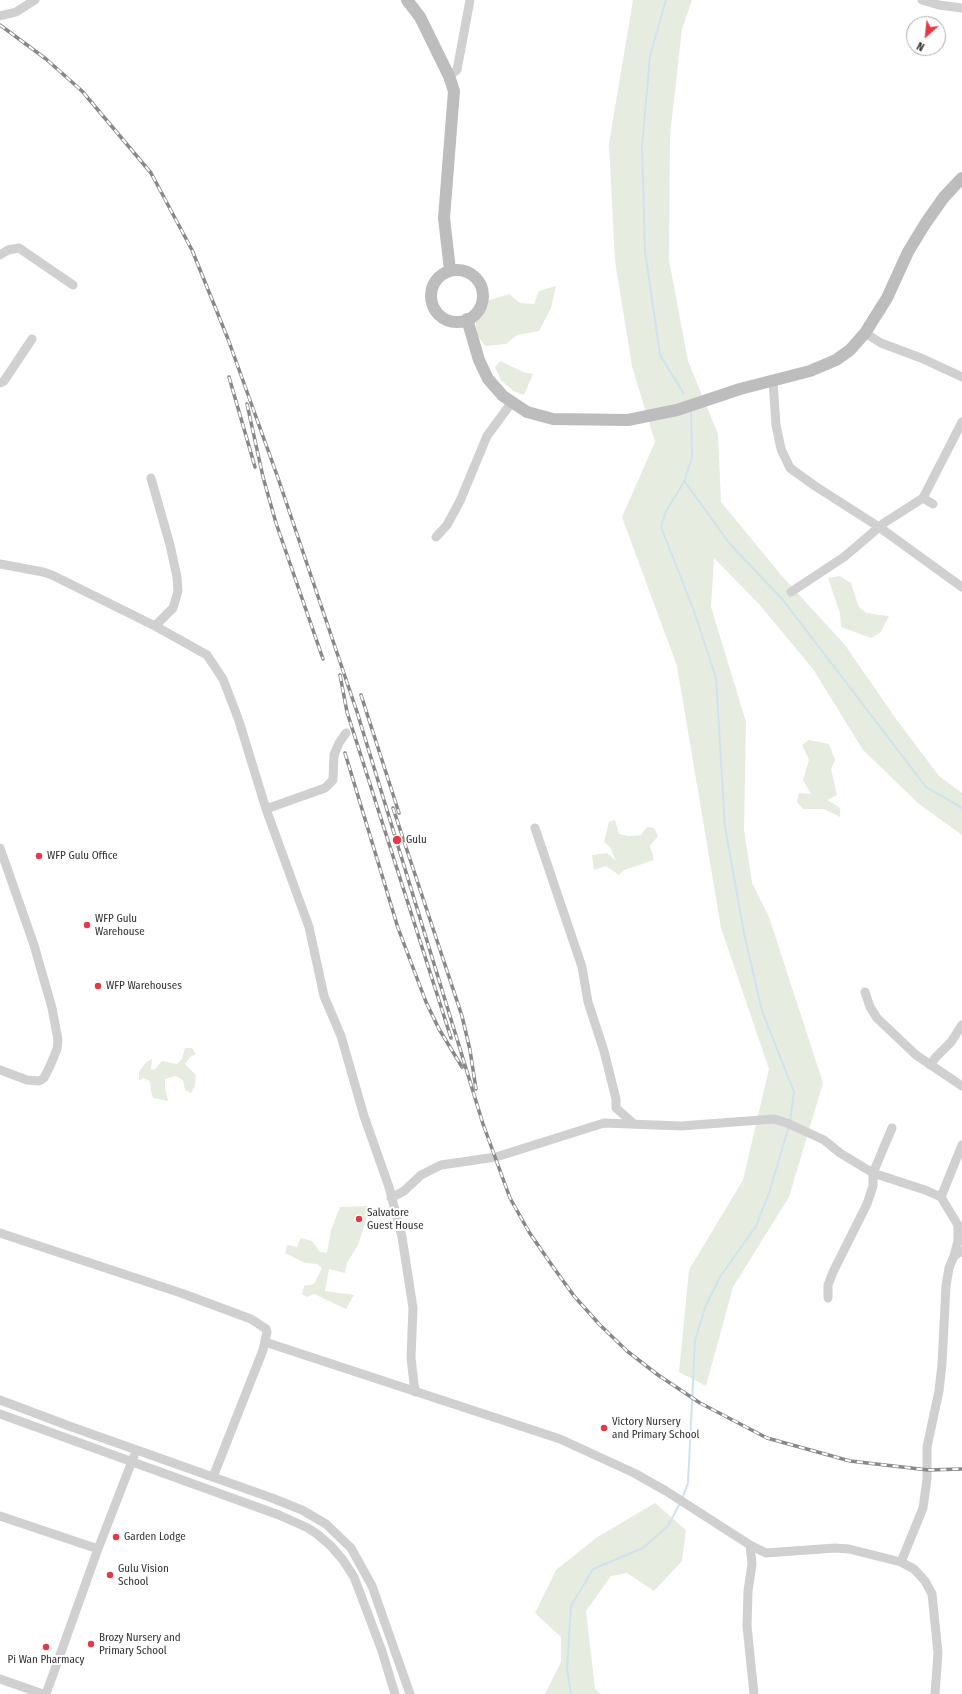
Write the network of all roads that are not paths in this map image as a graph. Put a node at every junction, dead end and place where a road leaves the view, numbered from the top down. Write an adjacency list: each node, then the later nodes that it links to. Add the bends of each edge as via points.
1 (36, 0): 6 (street, via 16,12)
2 (407, 0): 7 (street, via 420,17)
3 (470, 0): 7 (street, via 457,70)
4 (922, 0): 5 (street)
5 (962, 8)
6 (0, 16)
7 (449, 76): 10 (street, via 454,91 444,218)
8 (962, 178): 13 (street, via 944,197 925,224 908,252 887,298)
9 (0, 255): 11 (street, via 19,248)
10 (450, 270): 12 (street, via 467,271 478,280 484,293 482,306); 12 (street, via 440,274 432,285 430,298 435,312 446,320)
11 (73, 285)
12 (467, 320): 18 (street, via 479,360 488,379)
13 (865, 333): 15 (street, via 881,343); 16 (street, via 850,350 836,360 810,371)
14 (32, 339): 17 (street, via 4,381)
15 (962, 377)
16 (773, 381): 18 (street, via 677,410 628,420 553,419 527,412); 23 (street, via 780,449 790,468)
17 (0, 383)
18 (512, 402): 24 (street, via 487,436 460,501 447,525)
19 (962, 422): 21 (street)
20 (150, 478): 28 (street, via 170,545 178,591 172,608)
21 (922, 498): 22 (street); 23 (street)
22 (933, 504)
23 (879, 527): 26 (street); 27 (street, via 844,557)
24 (436, 537)
25 (0, 564): 28 (street, via 52,575)
26 (962, 586)
27 (791, 592)
28 (155, 626): 30 (street, via 207,655 218,670 239,721)
29 (346, 733): 30 (street, via 334,755 333,780 325,788)
30 (266, 809): 45 (street, via 309,927 324,996 341,1036)
31 (535, 828): 38 (street, via 582,967 588,1002 606,1058)
32 (0, 848): 36 (street, via 34,946 52,1008 58,1040 50,1066 44,1078 39,1081 27,1080)
33 (865, 992): 35 (street, via 877,1018)
34 (962, 1025): 35 (street, via 951,1042)
35 (930, 1065): 37 (street)
36 (0, 1070)
37 (962, 1086)
38 (616, 1108): 39 (street); 40 (street)
39 (604, 1123): 40 (street); 45 (street, via 496,1157 441,1165 421,1175 404,1191)
40 (633, 1123): 43 (street, via 682,1126 774,1120 787,1123 824,1140 840,1154)
41 (892, 1128): 43 (street)
42 (962, 1145): 44 (street)
43 (873, 1173): 44 (street); 49 (street, via 867,1204 828,1284)
44 (941, 1197): 46 (street)
45 (391, 1198): 51 (street, via 402,1237 413,1308 411,1358)
46 (960, 1229): 48 (street)
47 (0, 1233): 50 (street, via 181,1293 250,1319 266,1329)
48 (958, 1254): 61 (street, via 949,1268 946,1286 939,1391 927,1447 926,1494)
49 (828, 1298)
50 (265, 1342): 51 (street); 56 (street)
51 (415, 1392): 58 (street, via 560,1439 610,1461 666,1491)
52 (0, 1400): 54 (street)
53 (0, 1414): 55 (street)
54 (136, 1449): 55 (street); 56 (street)
55 (132, 1461): 59 (street); 65 (street, via 296,1522 313,1531 331,1546 343,1560 362,1596)
56 (213, 1477): 66 (street, via 302,1510 341,1536 362,1565 372,1586)
57 (0, 1516): 59 (street)
58 (750, 1545): 60 (street); 62 (street)
59 (98, 1550): 64 (street)
60 (766, 1553): 61 (street, via 835,1548); 62 (street)
61 (901, 1562): 68 (street, via 914,1569 932,1594 938,1653)
62 (752, 1564): 67 (street, via 747,1626)
63 (0, 1679): 64 (street)
64 (45, 1694)
65 (395, 1694)
66 (410, 1694)
67 (754, 1694)
68 (934, 1694)

